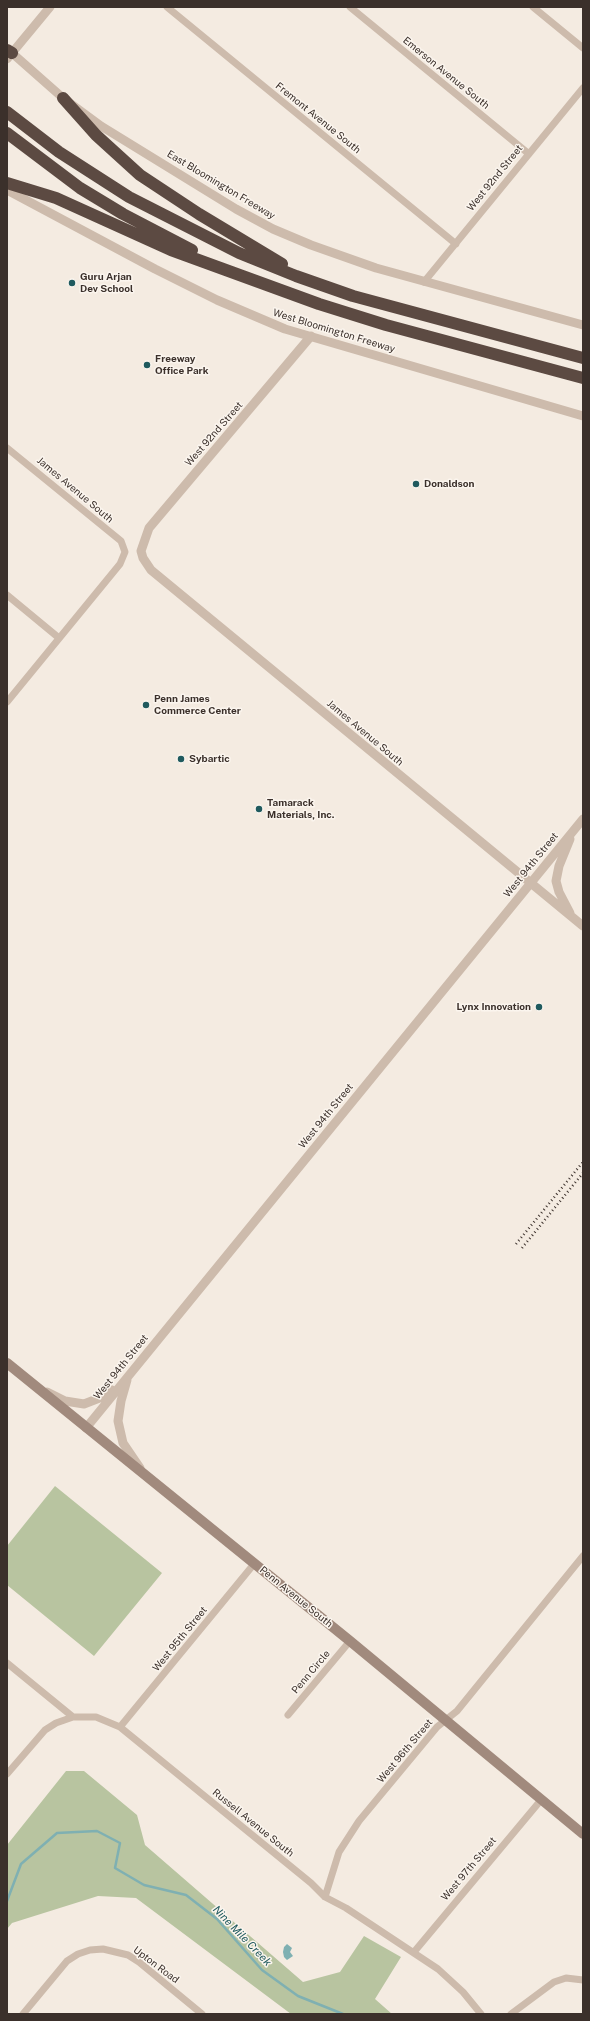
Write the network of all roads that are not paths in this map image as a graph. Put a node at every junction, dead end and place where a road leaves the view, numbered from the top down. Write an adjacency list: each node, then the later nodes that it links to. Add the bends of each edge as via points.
1 (50, 7): 6 (street)
2 (167, 7): 14 (street, Fremont Avenue South)
3 (350, 7): 11 (street, Emerson Avenue South)
4 (533, 7): 5 (street)
5 (583, 48)
6 (9, 54): 8 (street, East Bloomington Freeway)
7 (583, 88): 11 (street, West 92nd Street)
8 (63, 98): 16 (highway, via 96,135 140,175); 17 (street, East Bloomington Freeway, via 101,126 273,229 311,245)
9 (7, 112): 16 (highway, via 59,152 129,197 239,253)
10 (7, 133): 15 (highway, via 80,188 123,214)
11 (529, 154): 14 (street, West 92nd Street)
12 (7, 183): 15 (highway, via 56,198 171,250)
13 (7, 190): 19 (street, West Bloomington Freeway, via 218,300 285,329)
14 (456, 244): 17 (street, West 92nd Street)
15 (247, 278): 21 (highway, via 386,325)
16 (311, 281): 20 (highway, via 360,298)
17 (424, 282): 18 (street, East Bloomington Freeway)
18 (583, 324)
19 (311, 336): 24 (street, West Bloomington Freeway); 26 (street, West 92nd Street, via 149,528)
20 (583, 358)
21 (535, 365): 22 (highway); 23 (highway)
22 (583, 378)
23 (583, 384)
24 (583, 416)
25 (7, 448): 28 (street, James Avenue South, via 120,541 125,552 120,564)
26 (141, 551): 32 (street, James Avenue South, via 151,570)
27 (7, 595): 28 (street)
28 (59, 638): 29 (street)
29 (7, 702)
30 (583, 819): 31 (street, West 94th Street)
31 (573, 831): 32 (street, West 94th Street); 33 (street, via 556,881 558,892)
32 (530, 884): 33 (street, James Avenue South); 36 (street, West 94th Street)
33 (573, 918): 34 (street, James Avenue South)
34 (583, 926)
35 (7, 1363): 37 (main road, Penn Avenue South)
36 (128, 1376): 37 (street, via 102,1398 85,1404 65,1401); 38 (street, West 94th Street); 39 (street, via 118,1421 123,1443)
37 (39, 1389): 38 (main road, Penn Avenue South)
38 (86, 1428): 39 (main road, Penn Avenue South)
39 (145, 1474): 41 (main road, Penn Avenue South)
40 (583, 1556): 46 (street, West 96th Street, via 457,1710)
41 (254, 1564): 42 (main road, Penn Avenue South); 47 (street, West 95th Street)
42 (350, 1641): 44 (street, Penn Circle); 46 (main road, Penn Avenue South)
43 (7, 1663): 45 (street)
44 (288, 1715)
45 (73, 1717): 47 (street, Russell Avenue South, via 96,1717); 48 (street, via 45,1730)
46 (445, 1721): 49 (main road, Penn Avenue South); 51 (street, West 96th Street, via 437,1727 348,1836 339,1852)
47 (120, 1727): 51 (street, Russell Avenue South, via 311,1883)
48 (7, 1774)
49 (541, 1800): 50 (main road, Penn Avenue South); 52 (street, West 97th Street)
50 (583, 1834)
51 (324, 1897): 52 (street, Russell Avenue South, via 346,1908)
52 (414, 1952): 56 (street, Russell Avenue South, via 452,1980)
53 (583, 1980): 57 (street, via 566,1978 554,1982)
54 (23, 2014): 55 (street, Upton Road, via 68,1961 78,1954 103,1949 128,1955 139,1962)
55 (202, 2014)
56 (481, 2014)
57 (512, 2014)

